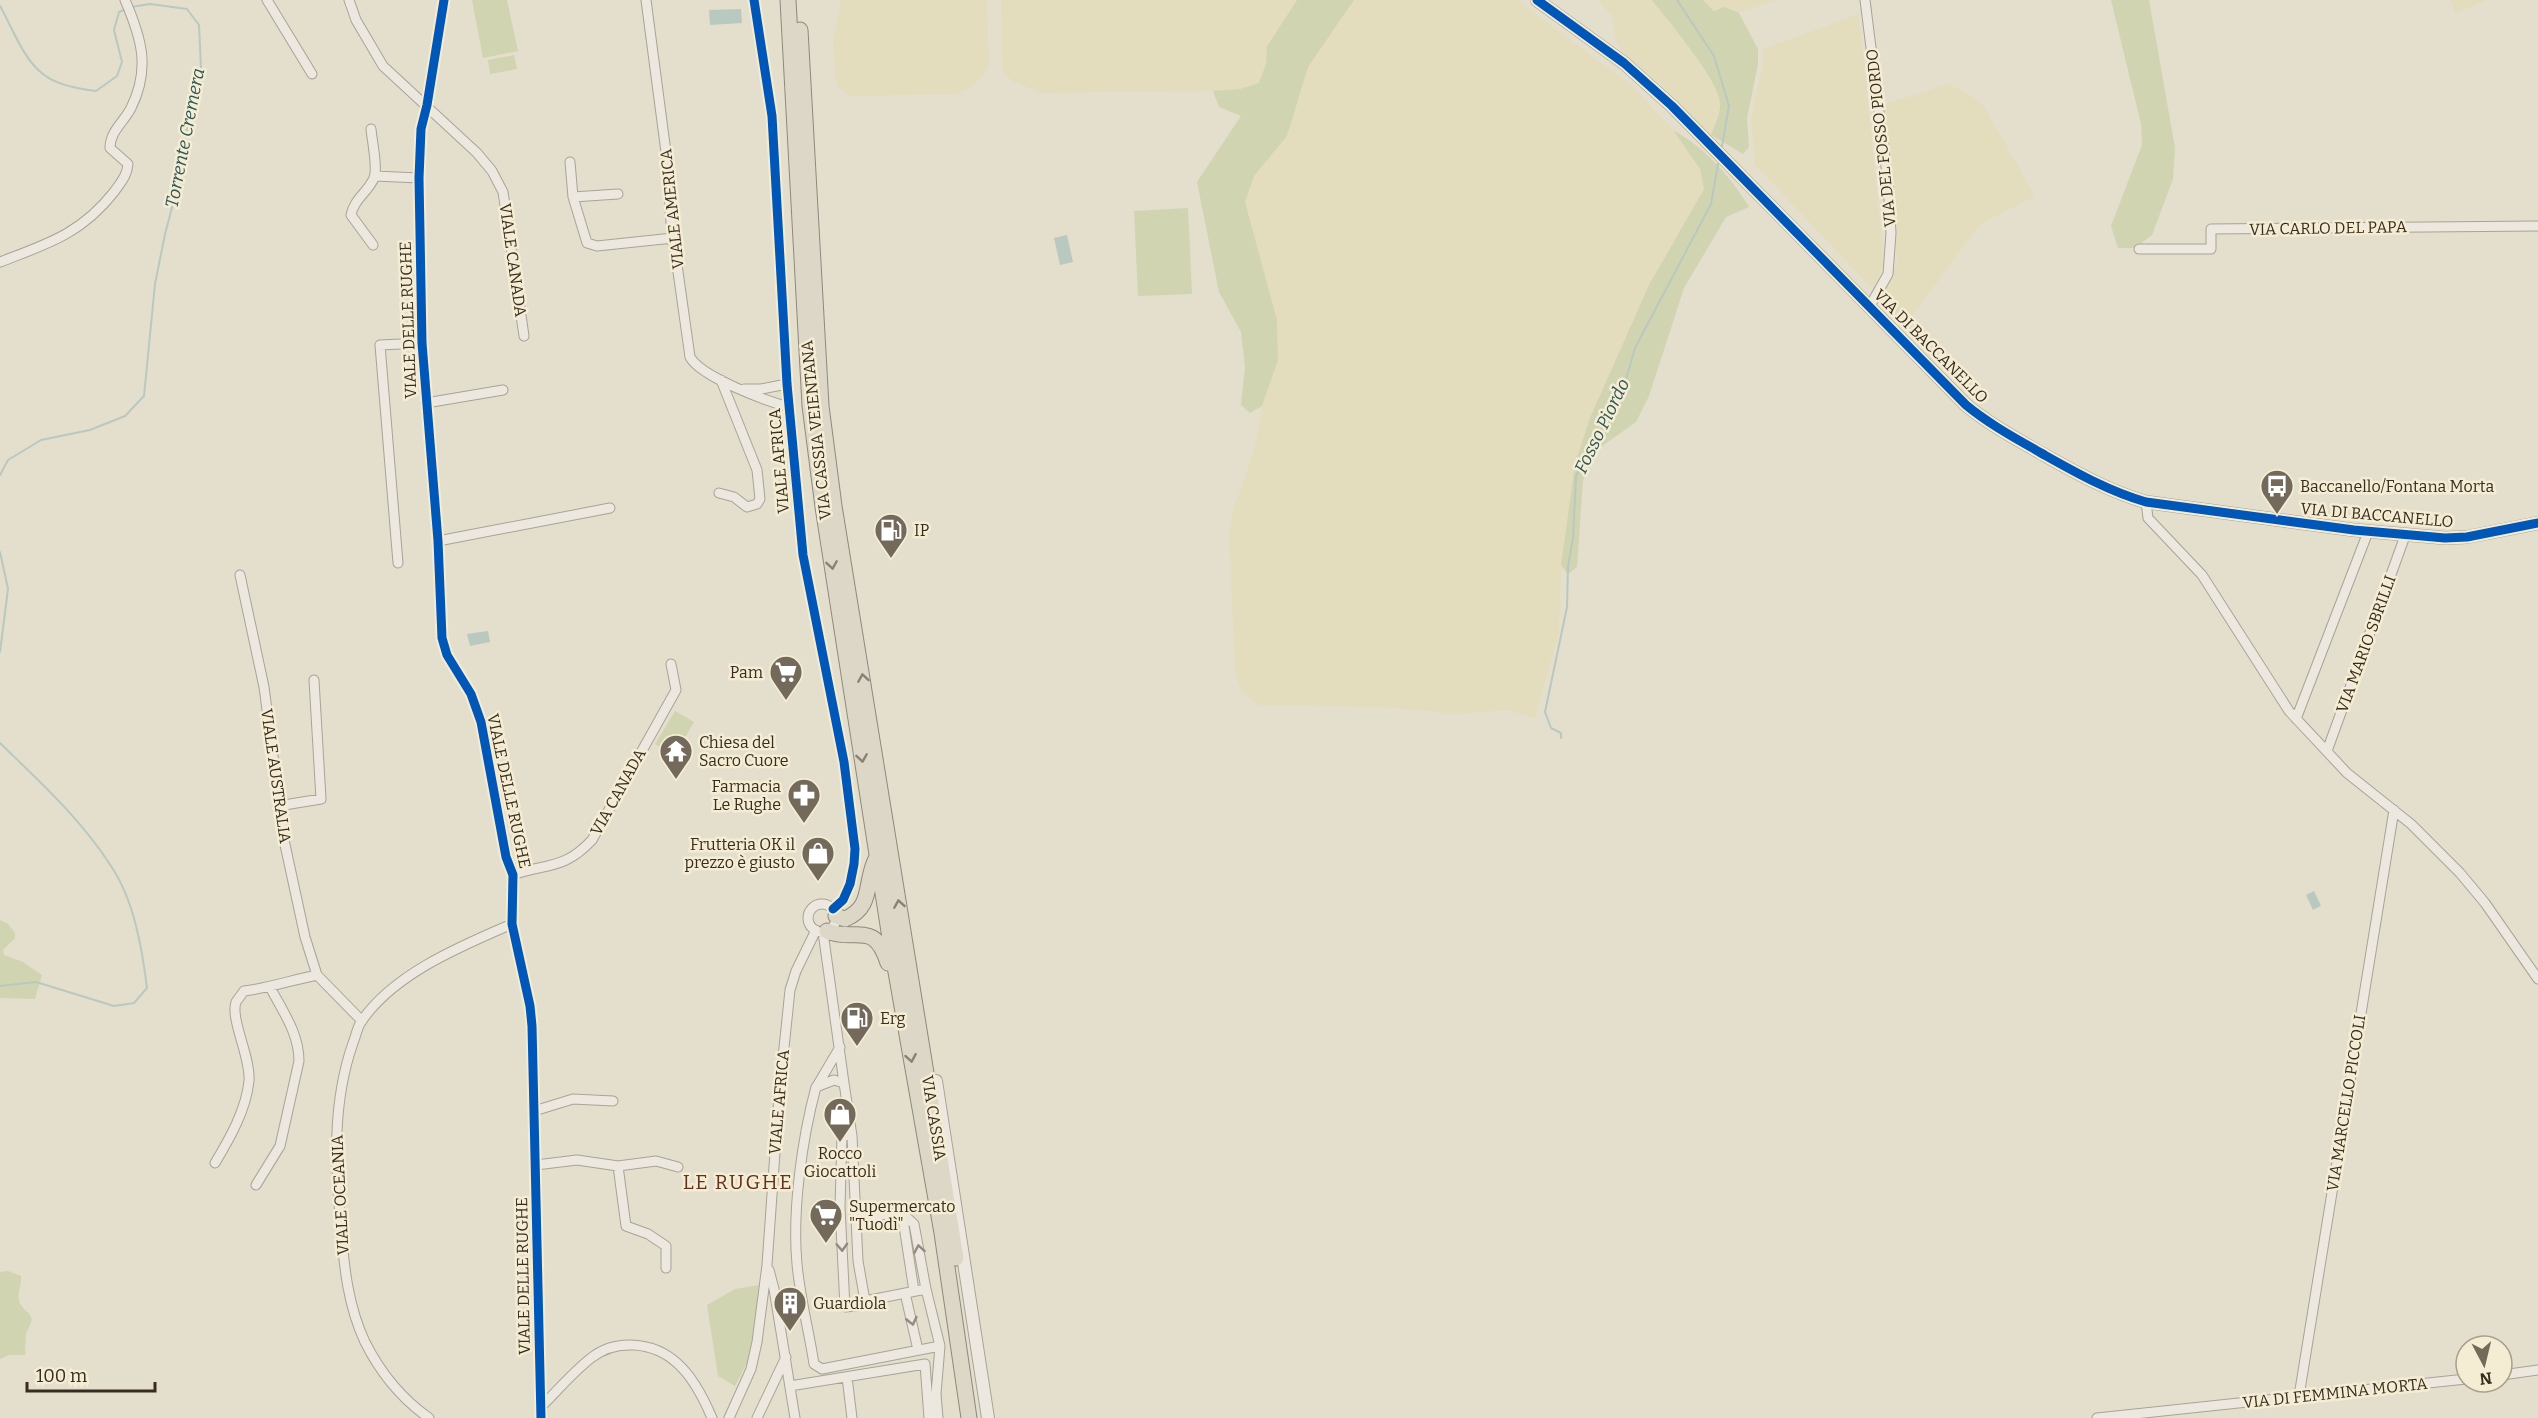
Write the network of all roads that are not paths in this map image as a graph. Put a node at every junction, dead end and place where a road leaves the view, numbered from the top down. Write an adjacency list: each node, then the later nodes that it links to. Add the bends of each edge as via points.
1 (125, 0): 22 (street, via 144,57 131,107 110,140 110,148 128,164 127,174 78,229)
2 (267, 0): 10 (street)
3 (349, 0): 11 (street, VIALE CANADA, via 383,66)
4 (444, 0): 11 (street, VIALE DELLE RUGHE)
5 (646, 0): 19 (street, VIALE AMERICA)
6 (754, 0): 27 (street, VIALE AFRICA, via 772,116)
7 (1538, 0): 23 (street, VIA DI BACCANELLO, via 1624,63 1672,106)
8 (1865, 0): 23 (street, VIA DEL FOSSO PIORDO, via 1891,233 1888,274)
9 (793, 5): 47 (highway, VIA CASSIA VEIENTANA, one-way to 9, via 821,406); 48 (highway, VIA CASSIA VEIENTANA, one-way to 48, via 810,406)
10 (312, 74)
11 (427, 105): 15 (street, VIALE DELLE RUGHE, via 421,129); 24 (street, VIALE CANADA, via 492,171 503,192)
12 (371, 129): 14 (street)
13 (570, 162): 17 (street)
14 (375, 176): 15 (street); 20 (street, VIALE DELLE RUGHE, via 353,205 351,215)
15 (419, 178): 25 (street, VIALE DELLE RUGHE)
16 (618, 194): 17 (street)
17 (573, 197): 19 (street, via 583,234 590,244)
18 (2538, 226): 21 (street, VIA CARLO DEL PAPA, via 2211,229 2211,249)
19 (673, 238): 26 (street, VIALE AMERICA, via 690,357)
20 (373, 244)
21 (2139, 249)
22 (0, 262)
23 (1870, 306): 33 (street, VIA DI BACCANELLO, via 1945,386 1982,418 2092,481)
24 (524, 336)
25 (422, 343): 30 (street, VIALE DELLE RUGHE); 39 (street, VIALE DELLE RUGHE, via 380,345)
26 (722, 380): 28 (street, VIALE AMERICA); 32 (street, via 757,470 760,500 747,507)
27 (787, 384): 28 (street, VIALE AMERICA); 31 (street, VIALE AFRICA)
28 (742, 389): 31 (street, VIALE AMERICA)
29 (503, 390): 30 (street)
30 (426, 403): 38 (street, VIALE DELLE RUGHE)
31 (789, 407): 50 (street, VIALE AFRICA, via 803,555 844,762 855,849 850,884)
32 (719, 492)
33 (2146, 502): 36 (street, VIA DI BACCANELLO); 43 (street, via 2148,518 2202,575 2274,691)
34 (610, 508): 38 (street)
35 (2538, 523): 37 (street, VIA DI BACCANELLO, via 2462,538)
36 (2368, 532): 37 (street, VIA DI BACCANELLO); 43 (street)
37 (2405, 536): 44 (street, VIA MARIO SBRILLI)
38 (438, 541): 49 (street, VIALE DELLE RUGHE, via 444,647 482,722 506,857)
39 (398, 563)
40 (240, 575): 45 (street, VIALE AUSTRALIA, via 264,687)
41 (671, 664): 49 (street, VIA CANADA, via 676,690 592,840 578,855 562,863)
42 (314, 680): 45 (street, via 321,799)
43 (2296, 719): 44 (street)
44 (2327, 752): 46 (street)
45 (278, 806): 54 (street, VIALE AUSTRALIA, via 298,908)
46 (2394, 810): 55 (street, via 2460,873); 86 (street, VIA MARCELLO PICCOLI)
47 (885, 819): 53 (highway, VIA CASSIA, one-way to 47)
48 (877, 856): 50 (highway, via 866,901 845,919); 57 (highway, VIA CASSIA)
49 (513, 875): 51 (street, VIALE DELLE RUGHE)
50 (834, 913): 52 (street, VIALE AFRICA, via 833,926); 52 (street, VIALE AFRICA, via 824,904 812,908 808,921)
51 (512, 924): 58 (street, VIALE OCEANIA, via 431,961 387,994); 64 (street, VIALE DELLE RUGHE, via 530,1006)
52 (822, 931): 57 (highway, via 859,933 879,943); 59 (street, VIALE AFRICA); 73 (street, VIALE AFRICA, via 796,971 790,990)
53 (904, 937): 60 (highway, via 916,958); 98 (highway, VIA CASSIA)
54 (317, 975): 56 (street); 58 (street, VIALE AUSTRALIA)
55 (2538, 979)
56 (270, 987): 66 (street, via 244,991 236,1004 249,1081 242,1111); 70 (street, via 296,1036 299,1060 280,1146)
57 (899, 989): 97 (highway, VIA CASSIA, one-way to 97, via 942,1233)
58 (362, 1021): 88 (street, VIALE OCEANIA, via 348,1059 336,1131 344,1271 351,1306 365,1342 387,1379)
59 (840, 1047): 61 (street, VIALE AFRICA); 62 (street, VIALE AFRICA)
60 (936, 1081): 99 (street)
61 (844, 1083): 62 (street, via 834,1080); 65 (street)
62 (816, 1087): 79 (street, VIALE AFRICA, via 807,1122 798,1193 797,1264 814,1364 822,1369)
63 (613, 1101): 64 (street, via 573,1099)
64 (534, 1110): 67 (street, VIALE DELLE RUGHE)
65 (852, 1136): 72 (street); 77 (street, one-way to 77, via 843,1135 840,1207 845,1307 866,1305)
66 (215, 1163)
67 (536, 1165): 68 (street, via 577,1161); 87 (street, VIALE DELLE RUGHE)
68 (618, 1166): 69 (street, via 656,1161); 74 (street, via 626,1226 666,1246)
69 (678, 1167)
70 (256, 1185)
71 (902, 1214): 72 (street); 75 (street, one-way to 71, via 914,1224); 76 (street)
72 (855, 1217): 77 (street)
73 (767, 1265): 80 (street); 91 (street, VIALE AFRICA, via 751,1369)
74 (666, 1269)
75 (926, 1289): 76 (street); 78 (street)
76 (910, 1292): 77 (street); 79 (street, one-way to 79)
77 (865, 1300)
78 (940, 1346): 79 (street, VIALE AFRICA); 96 (street)
79 (918, 1350)
80 (786, 1357): 85 (street); 92 (street)
81 (2538, 1370): 82 (street)
82 (2514, 1373)
83 (848, 1377): 85 (street); 94 (street); 95 (street, via 925,1364)
84 (2454, 1380): 86 (street, VIA DI FEMMINA MORTA)
85 (790, 1386): 93 (street)
86 (2299, 1396): 100 (street, VIA DI FEMMINA MORTA)
87 (541, 1407): 89 (street, VIALE DELLE RUGHE); 90 (street, via 592,1357 613,1347 633,1344 654,1349 677,1363 703,1397)
88 (429, 1418)
89 (541, 1418)
90 (712, 1418)
91 (729, 1418)
92 (757, 1418)
93 (795, 1418)
94 (852, 1418)
95 (929, 1418)
96 (938, 1418)
97 (969, 1418)
98 (979, 1418)
99 (988, 1418)
100 (2097, 1418)

